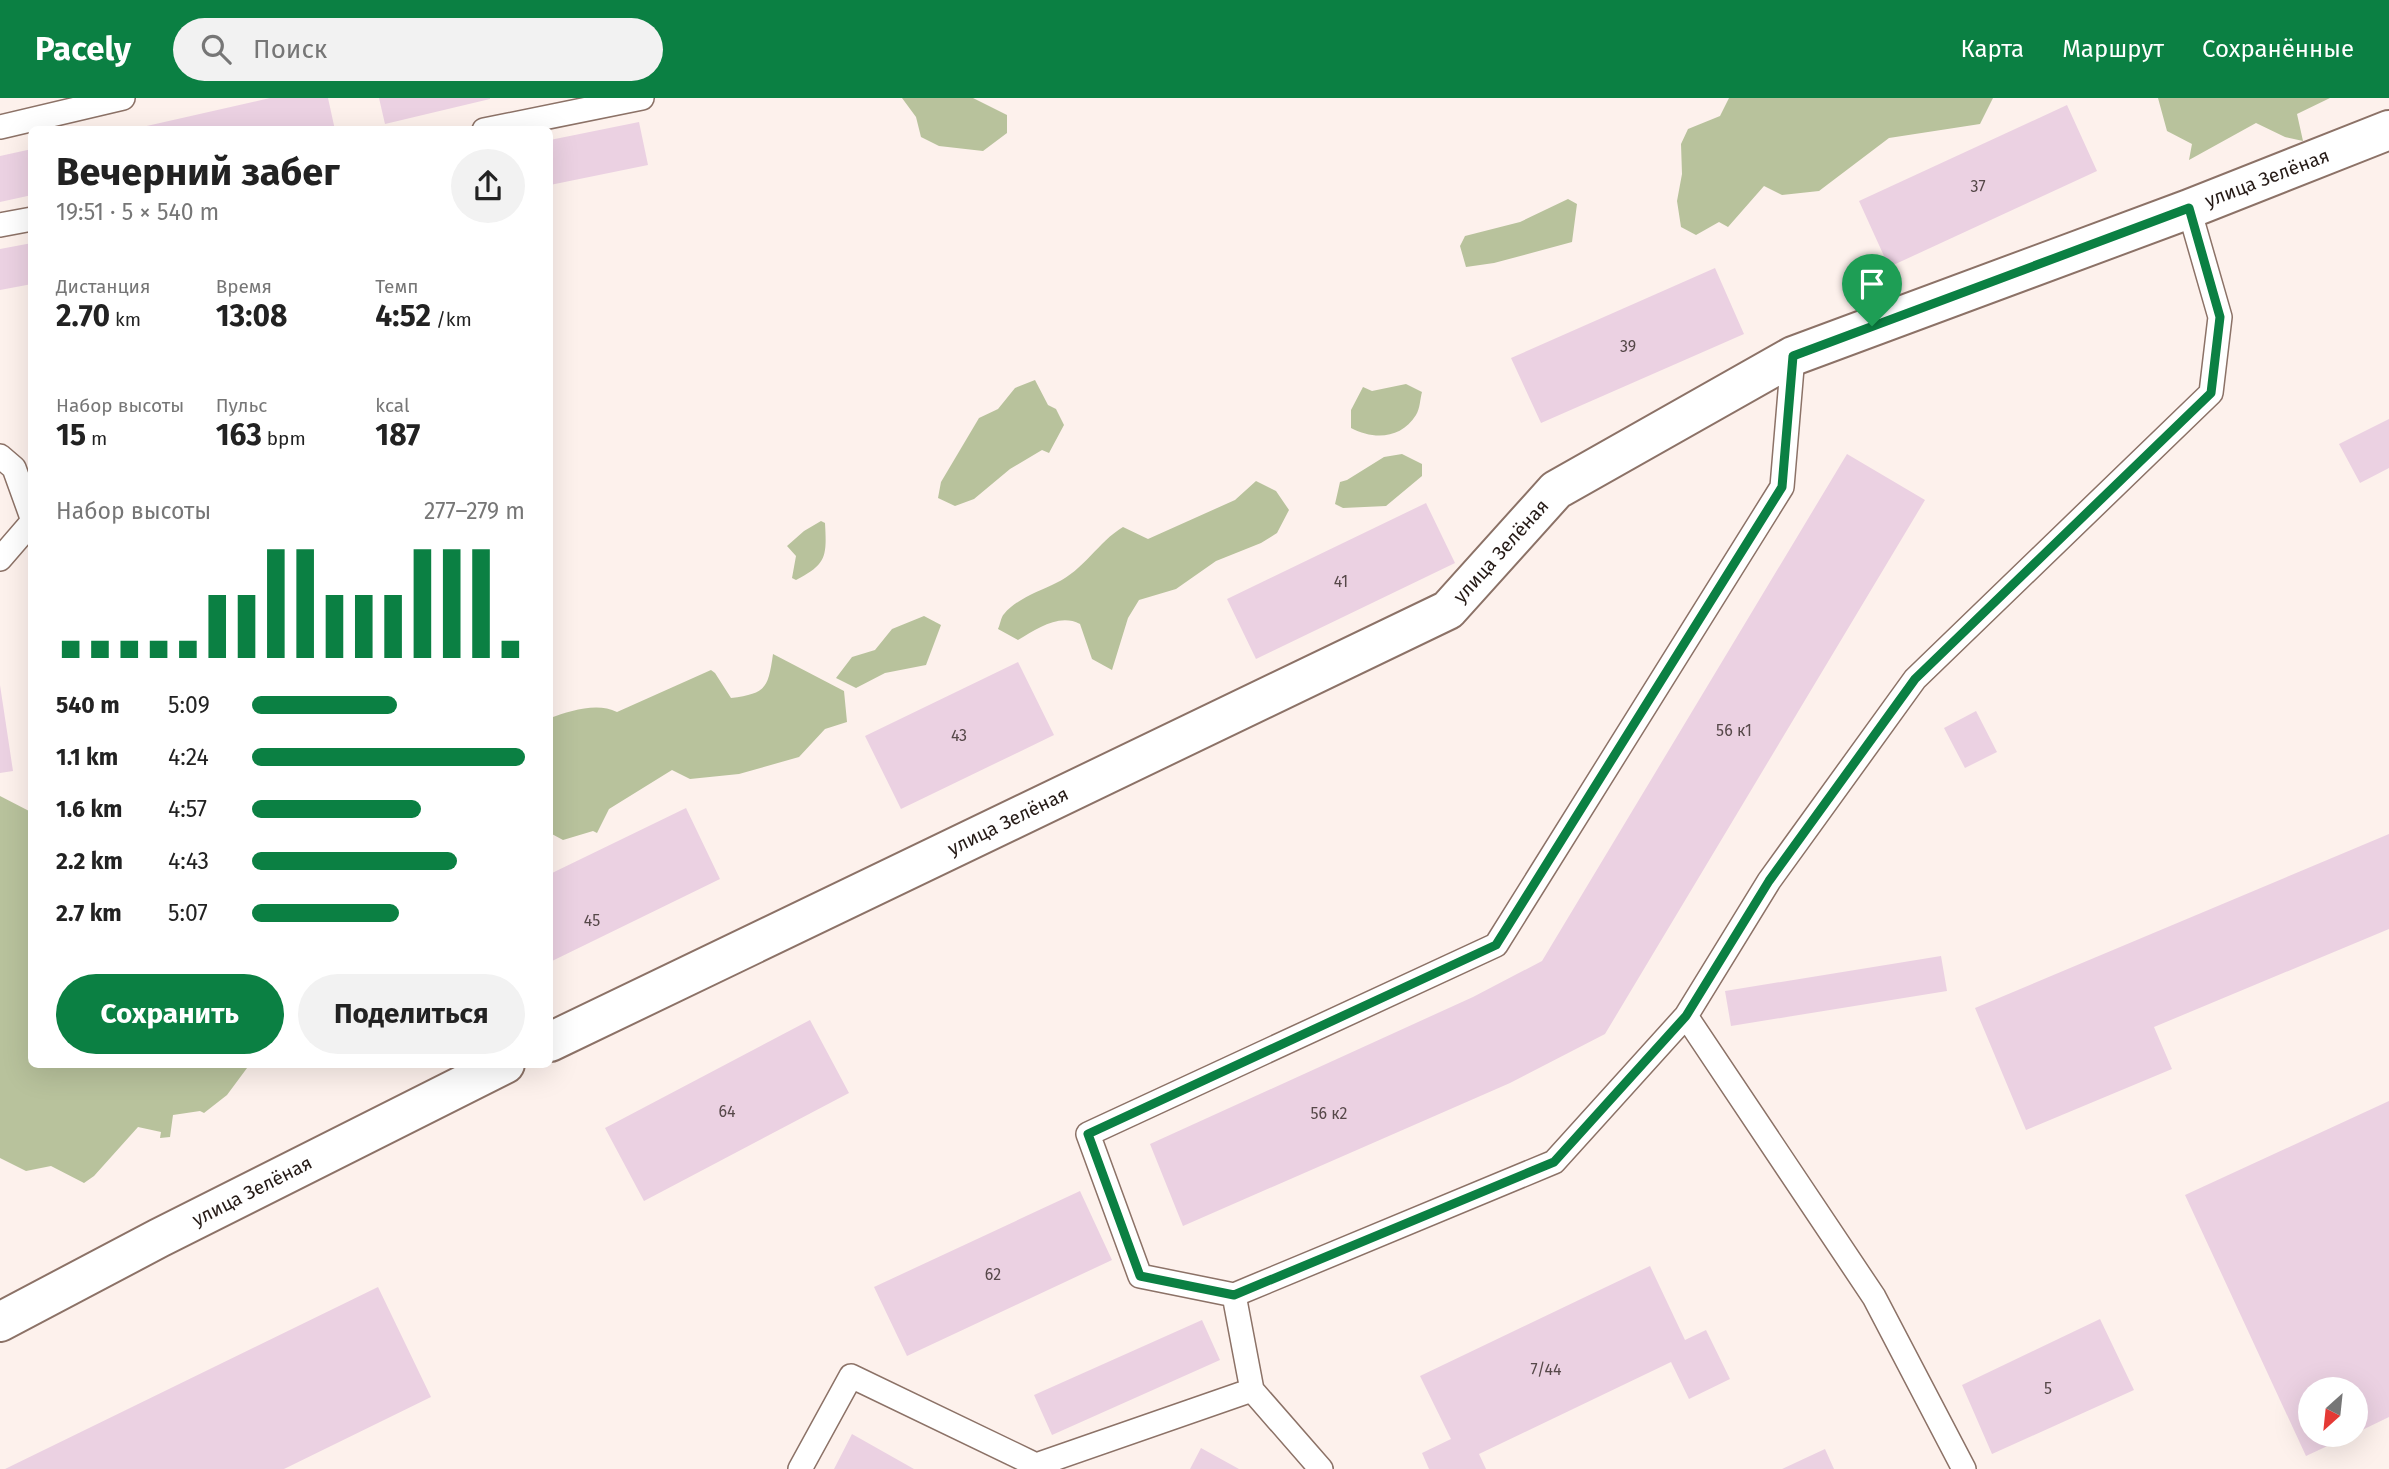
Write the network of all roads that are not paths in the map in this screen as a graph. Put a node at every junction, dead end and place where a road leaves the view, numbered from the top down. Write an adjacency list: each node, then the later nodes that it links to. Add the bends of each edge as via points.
1 (123, 98): 4 (lane)
2 (642, 98): 3 (lane)
3 (504, 126)
4 (0, 127)
5 (2389, 130): 6 (street, улица Зелёная)
6 (2189, 208): 9 (street, улица Зелёная); 14 (lane, via 2220,317 2211,393 1915,679 1769,881)
7 (28, 220): 8 (lane)
8 (0, 225)
9 (1793, 356): 15 (street, улица Зелёная, via 1556,490 1448,610); 17 (lane, via 1782,487 1496,945 1088,1134 1140,1276)
10 (0, 456): 11 (lane, via 14,468)
11 (28, 508)
12 (28, 525): 13 (lane)
13 (0, 559)
14 (1686, 1016): 17 (lane, via 1554,1162); 22 (lane, via 1874,1297)
15 (553, 1041)
16 (497, 1068): 18 (street, улица Зелёная)
17 (1234, 1295): 19 (lane)
18 (0, 1322)
19 (1252, 1390): 20 (lane, via 1036,1465 851,1376); 21 (lane)
20 (800, 1469)
21 (1321, 1469)
22 (1964, 1469)

